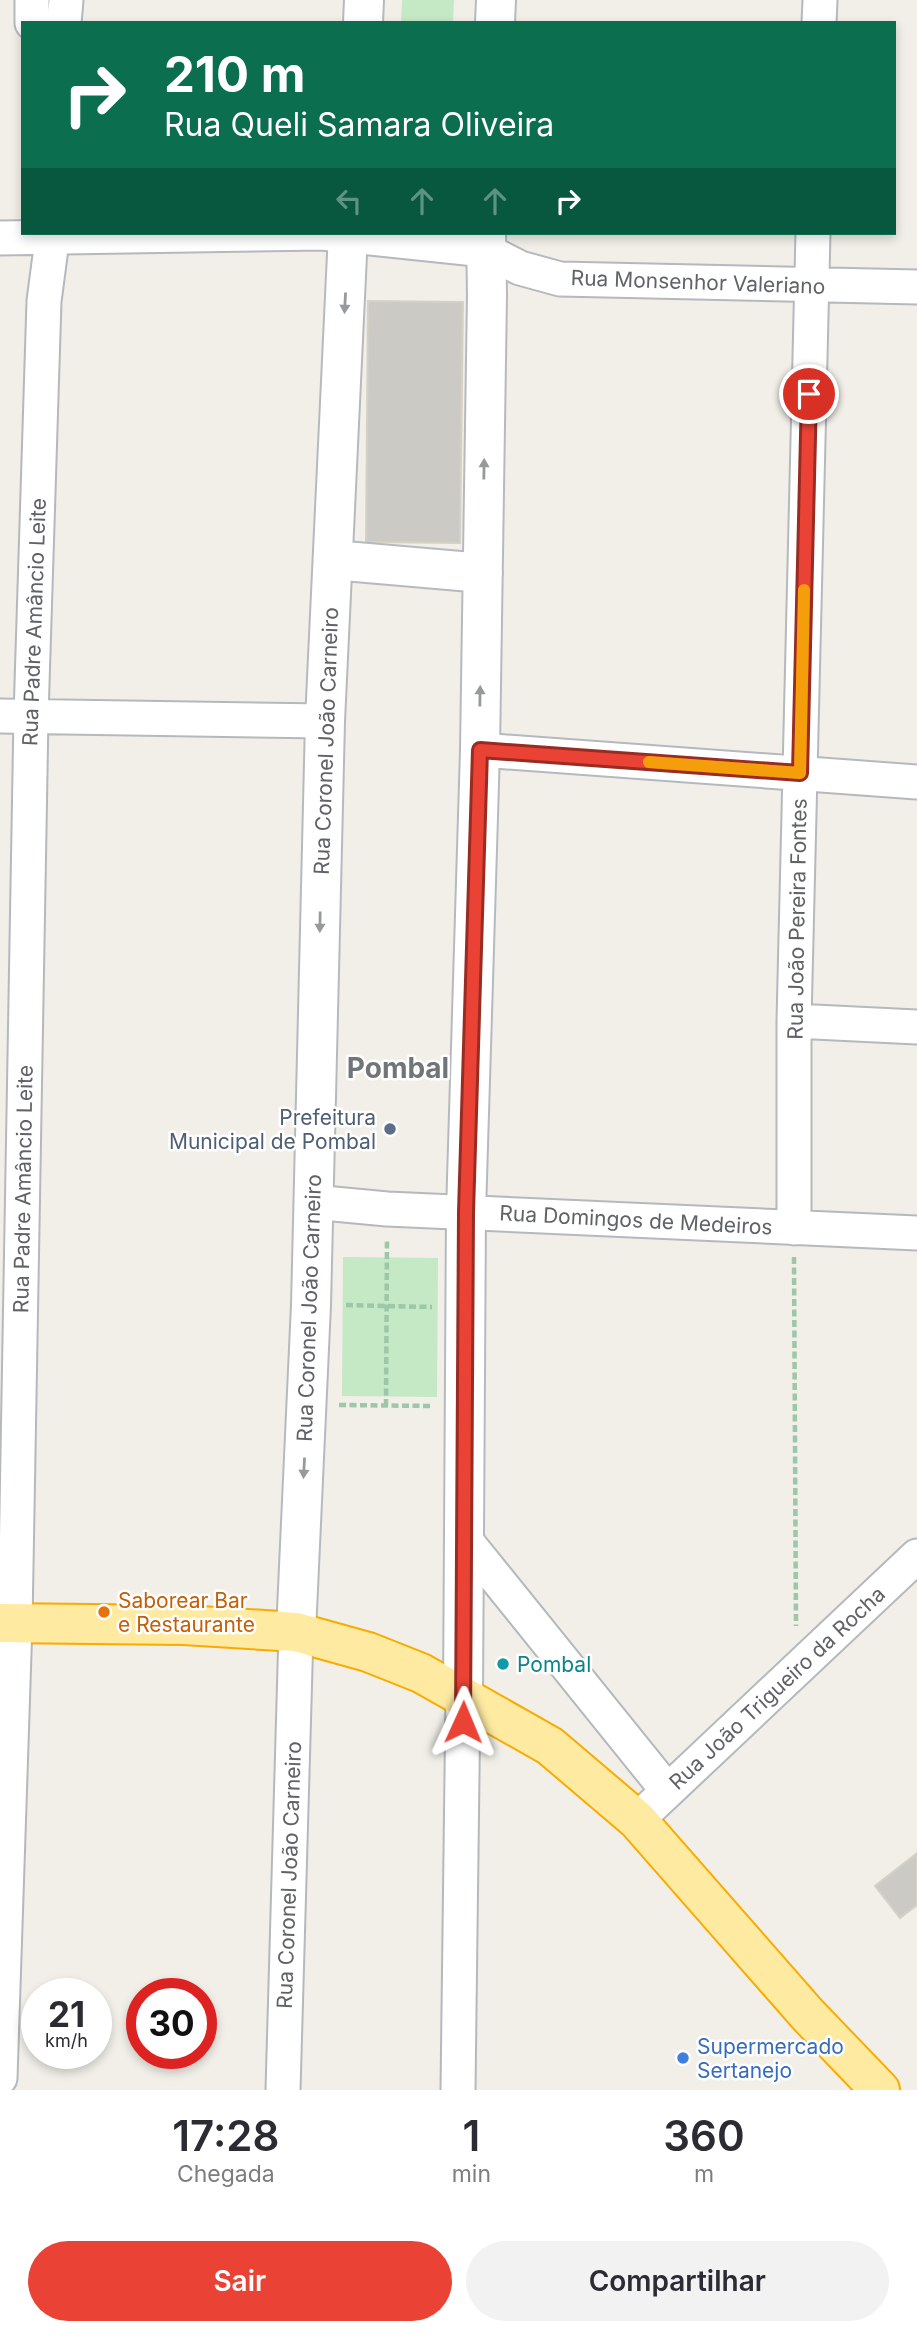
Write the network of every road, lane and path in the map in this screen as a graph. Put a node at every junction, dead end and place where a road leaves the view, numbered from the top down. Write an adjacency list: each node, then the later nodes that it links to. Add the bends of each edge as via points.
1 (32, 0): 6 (street)
2 (66, 0): 7 (street)
3 (364, 0): 8 (main road)
4 (496, 0): 9 (main road)
5 (820, 0): 10 (street)
6 (32, 21)
7 (64, 21)
8 (363, 21)
9 (495, 21)
10 (819, 21)
11 (129, 235): 15 (street)
12 (348, 235): 19 (main road, Rua Coronel João Carneiro, one-way to 19)
13 (365, 235): 16 (street)
14 (813, 235): 17 (street, Rua João Pereira Fontes)
15 (32, 236): 21 (street, Rua Padre Amâncio Leite, via 44,301)
16 (485, 242): 17 (street, Rua Monsenhor Valeriano, via 520,268 560,279); 20 (main road, one-way to 16)
17 (811, 286): 18 (street, Rua Monsenhor Valeriano); 24 (street, Rua João Pereira Fontes)
18 (917, 287)
19 (333, 560): 20 (main road); 22 (main road, Rua Coronel João Carneiro)
20 (482, 573): 23 (main road, one-way to 20)
21 (15, 716): 22 (street); 41 (street, Rua Padre Amâncio Leite)
22 (325, 721): 28 (main road, Rua Coronel João Carneiro, one-way to 28)
23 (480, 750): 24 (street); 30 (main road)
24 (800, 773): 25 (street); 26 (street, Rua João Pereira Fontes)
25 (917, 782)
26 (794, 1021): 27 (street); 31 (street, Rua João Pereira Fontes)
27 (917, 1027)
28 (313, 1202): 29 (street, Rua Domingos de Medeiros); 33 (main road, Rua Coronel João Carneiro)
29 (387, 1209): 30 (street, Rua Domingos de Medeiros); 34 (path)
30 (466, 1212): 31 (street, Rua Domingos de Medeiros); 35 (main road)
31 (794, 1228): 32 (street, Rua Domingos de Medeiros); 44 (path)
32 (917, 1233)
33 (311, 1305): 34 (path); 36 (main road, Rua Coronel João Carneiro)
34 (387, 1306): 35 (path); 37 (path)
35 (466, 1308): 38 (main road)
36 (306, 1405): 37 (path); 43 (main road, Rua Coronel João Carneiro, one-way to 43)
37 (386, 1406): 38 (path)
38 (465, 1407): 39 (main road)
39 (463, 1536): 45 (main road); 46 (street)
40 (917, 1556): 44 (street, Rua João Trigueiro da Rocha)
41 (8, 1585): 42 (street, Rua Padre Amâncio Leite)
42 (8, 1623): 43 (highway); 48 (street, Rua Padre Amâncio Leite)
43 (296, 1632): 45 (highway, via 368,1652); 49 (street, Rua Coronel João Carneiro)
44 (796, 1669): 46 (street, Rua João Trigueiro da Rocha)
45 (463, 1695): 47 (highway, via 550,1746); 50 (street)
46 (667, 1790): 47 (street, Rua João Trigueiro da Rocha)
47 (637, 1820): 51 (highway, via 807,2015)
48 (0, 2078)
49 (283, 2090)
50 (458, 2090)
51 (880, 2090)

